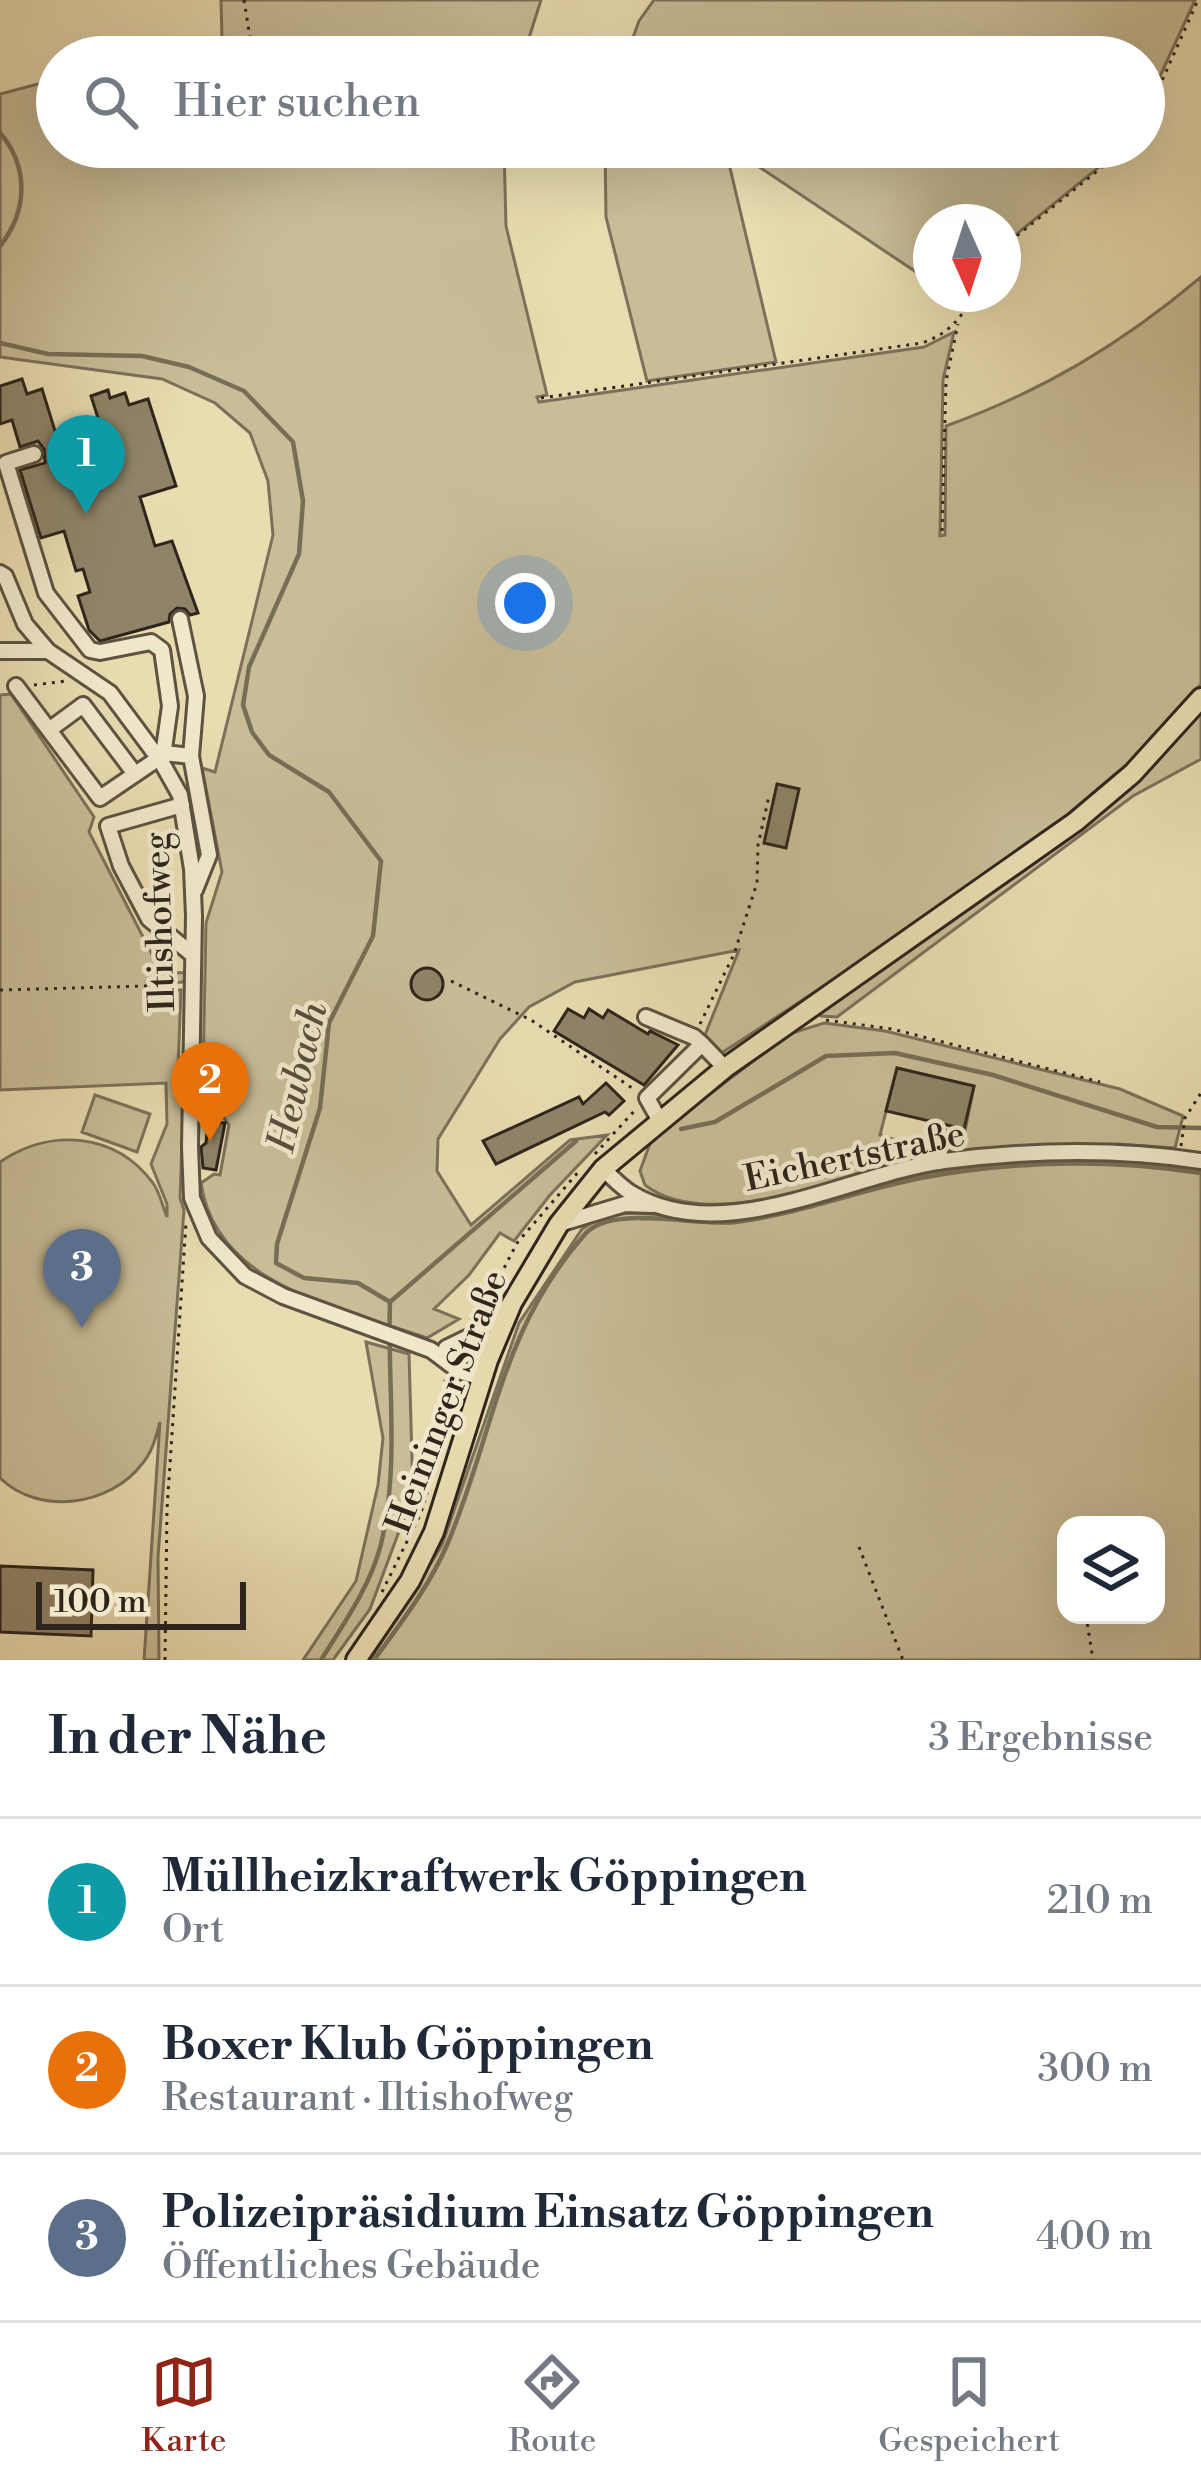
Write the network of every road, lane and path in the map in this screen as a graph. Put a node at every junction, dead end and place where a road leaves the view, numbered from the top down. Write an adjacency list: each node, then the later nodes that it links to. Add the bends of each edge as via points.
1 (244, 0): 3 (path)
2 (1198, 0): 4 (path)
3 (250, 36)
4 (1165, 74)
5 (1101, 168): 6 (path)
6 (1021, 232)
7 (964, 312): 8 (path)
8 (958, 322): 9 (path, via 922,344); 11 (path, via 946,381)
9 (541, 398)
10 (34, 454): 21 (street, via 6,463 46,593 90,650 151,642 162,650 170,706)
11 (941, 531)
12 (0, 573): 15 (street)
13 (180, 619): 20 (street, via 196,696)
14 (0, 651): 15 (street)
15 (48, 651): 16 (street, Iltishofweg)
16 (92, 678): 17 (path); 21 (street, Iltishofweg)
17 (16, 686): 19 (street)
18 (1201, 698): 31 (main road, Heininger Straße, via 1075,822)
19 (49, 730): 22 (street, via 100,797); 22 (street, via 83,705)
20 (191, 756): 21 (street); 25 (street, via 209,854)
21 (162, 758): 22 (street); 24 (street, Iltishofweg)
22 (136, 774)
23 (769, 796): 32 (path, via 758,883)
24 (182, 805): 25 (street, Iltishofweg); 26 (street, via 108,826 149,919)
25 (193, 895): 26 (street, Iltishofweg)
26 (194, 955): 28 (street, Iltishofweg)
27 (451, 982): 36 (path, via 531,1020)
28 (193, 984): 29 (path); 43 (street, Iltishofweg)
29 (0, 990)
30 (646, 1017): 32 (street)
31 (794, 1018): 33 (main road, Heininger Straße); 34 (path, via 892,1029)
32 (698, 1040): 33 (street); 36 (street)
33 (725, 1068): 37 (main road, Heininger Straße)
34 (1100, 1082)
35 (1201, 1093): 38 (path)
36 (646, 1098): 37 (street)
37 (660, 1121): 42 (main road, Heininger Straße)
38 (1182, 1132)
39 (939, 1135): 41 (street)
40 (1201, 1161): 41 (street, Eichertstraße, via 1049,1152)
41 (940, 1162): 44 (street, Eichertstraße, via 770,1206 692,1213)
42 (603, 1169): 44 (street, Eichertstraße); 45 (main road, Heininger Straße)
43 (192, 1198): 47 (street, Iltishofweg, via 209,1238 245,1276); 54 (path, via 166,1509)
44 (662, 1206): 45 (street, via 625,1204)
45 (559, 1224): 46 (main road, Heininger Straße)
46 (512, 1303): 47 (street, via 478,1332); 48 (main road, Heininger Straße)
47 (434, 1351): 48 (street, Iltishofweg); 49 (street, Iltishofweg); 52 (path, via 453,1407 421,1513)
48 (485, 1369): 49 (street, Iltishofweg); 50 (main road, Heininger Straße)
49 (459, 1371): 50 (street)
50 (472, 1413): 55 (main road, Heininger Straße, via 434,1532)
51 (860, 1547): 56 (path)
52 (382, 1590)
53 (1087, 1624): 57 (path)
54 (165, 1660)
55 (356, 1660)
56 (903, 1660)
57 (1093, 1660)

